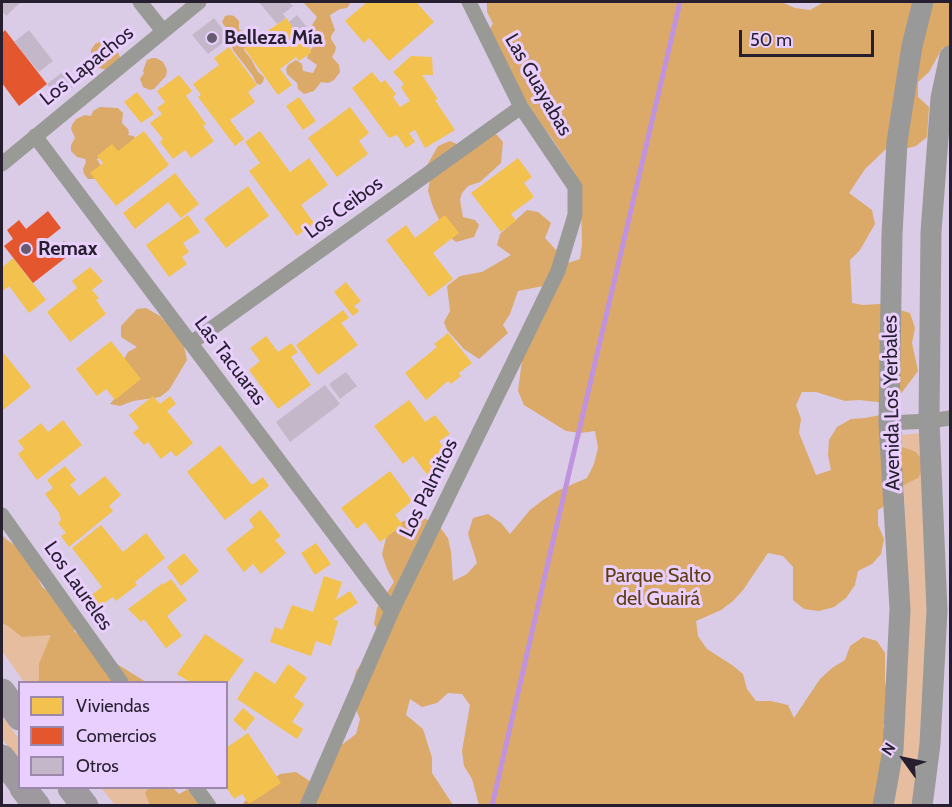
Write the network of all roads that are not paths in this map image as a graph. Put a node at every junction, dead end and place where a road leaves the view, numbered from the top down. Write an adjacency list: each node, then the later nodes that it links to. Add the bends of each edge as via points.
1 (140, 2): 5 (street)
2 (199, 2): 5 (street, Los Lapachos)
3 (469, 2): 7 (street, Las Guayabas)
4 (923, 2): 14 (street, Avenida Los Yerbales, via 897,142)
5 (163, 31): 8 (street, Los Lapachos)
6 (951, 56): 13 (street, via 941,98 931,232)
7 (521, 107): 10 (street, Las Guayabas); 11 (street, Los Ceibos)
8 (35, 136): 9 (street, Los Lapachos); 11 (street, Las Tacuaras)
9 (2, 164)
10 (575, 187): 16 (street, Los Palmitos, via 574,215 558,271)
11 (191, 343): 16 (street, Las Tacuaras)
12 (951, 418): 13 (street)
13 (929, 421): 14 (street); 30 (street, via 936,610 930,744)
14 (889, 423): 29 (street, Avenida Los Yerbales, via 900,609 893,750)
15 (2, 515): 17 (street, Los Laureles)
16 (392, 611): 28 (street, Los Palmitos)
17 (120, 681)
18 (2, 692): 19 (highway)
19 (18, 714)
20 (2, 758): 21 (highway)
21 (18, 779)
22 (24, 789): 25 (highway)
23 (72, 789): 26 (highway)
24 (197, 789): 27 (street)
25 (37, 806)
26 (85, 806)
27 (209, 806)
28 (307, 806)
29 (883, 806)
30 (922, 806)

